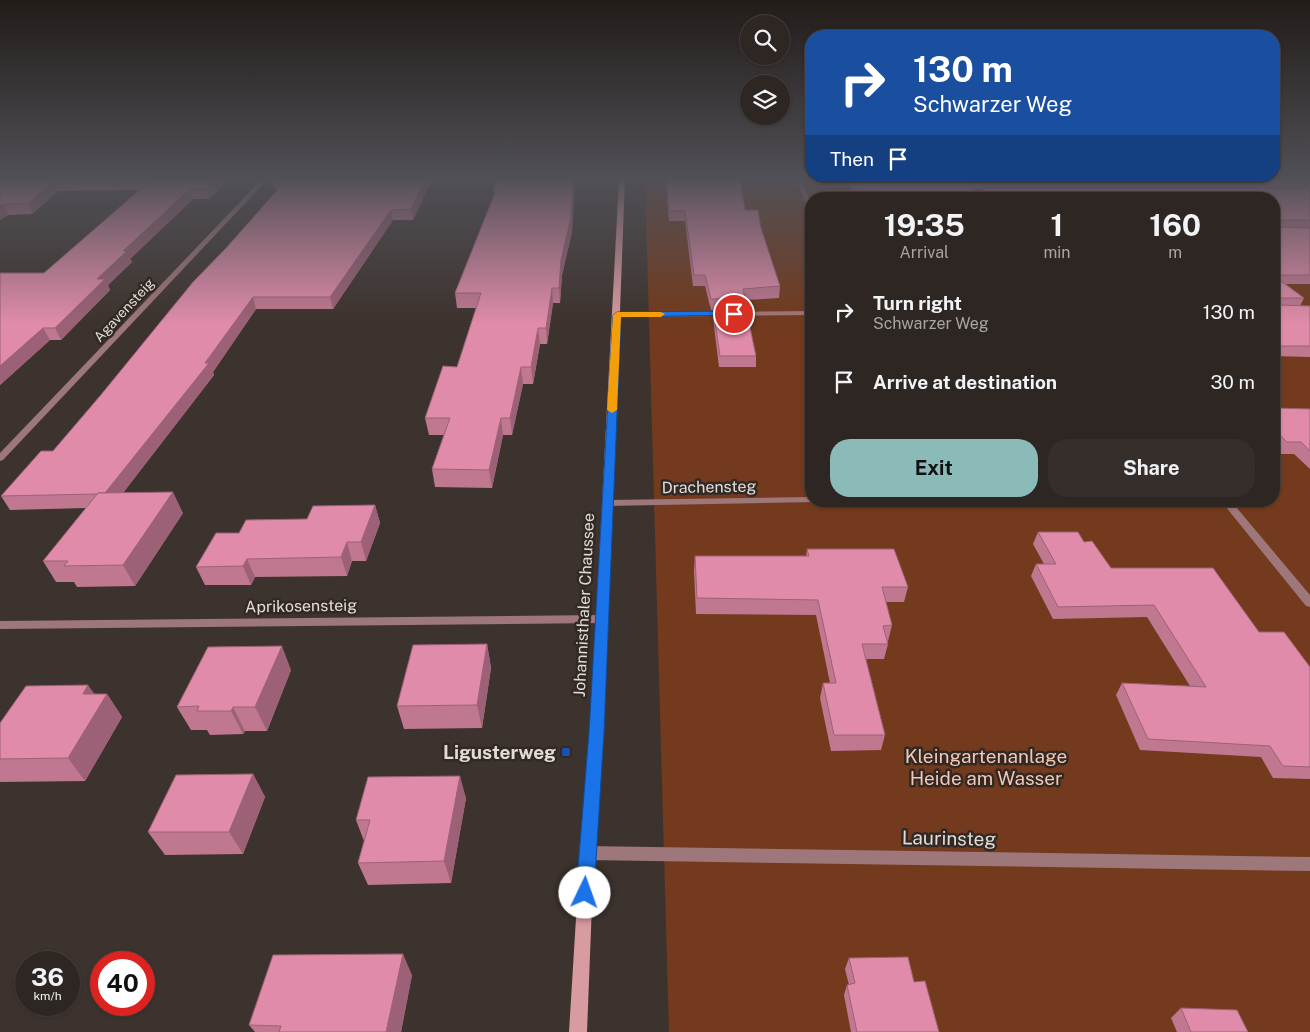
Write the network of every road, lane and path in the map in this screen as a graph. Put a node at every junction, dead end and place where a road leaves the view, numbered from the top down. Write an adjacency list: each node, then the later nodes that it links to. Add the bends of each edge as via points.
1 (218, 227): 5 (street, Agavensteig)
2 (620, 227): 4 (street, Johannisthaler Chaussee)
3 (805, 313): 4 (street)
4 (617, 315): 7 (street, Johannisthaler Chaussee)
5 (0, 458)
6 (805, 500): 7 (street, Drachensteg)
7 (608, 503): 10 (street, Johannisthaler Chaussee)
8 (1231, 507): 9 (street)
9 (1310, 603)
10 (602, 619): 11 (street, Aprikosensteig); 12 (street, Johannisthaler Chaussee)
11 (0, 626)
12 (587, 853): 13 (street, Laurinsteg); 14 (street, Johannisthaler Chaussee)
13 (1310, 864)
14 (578, 1032)

